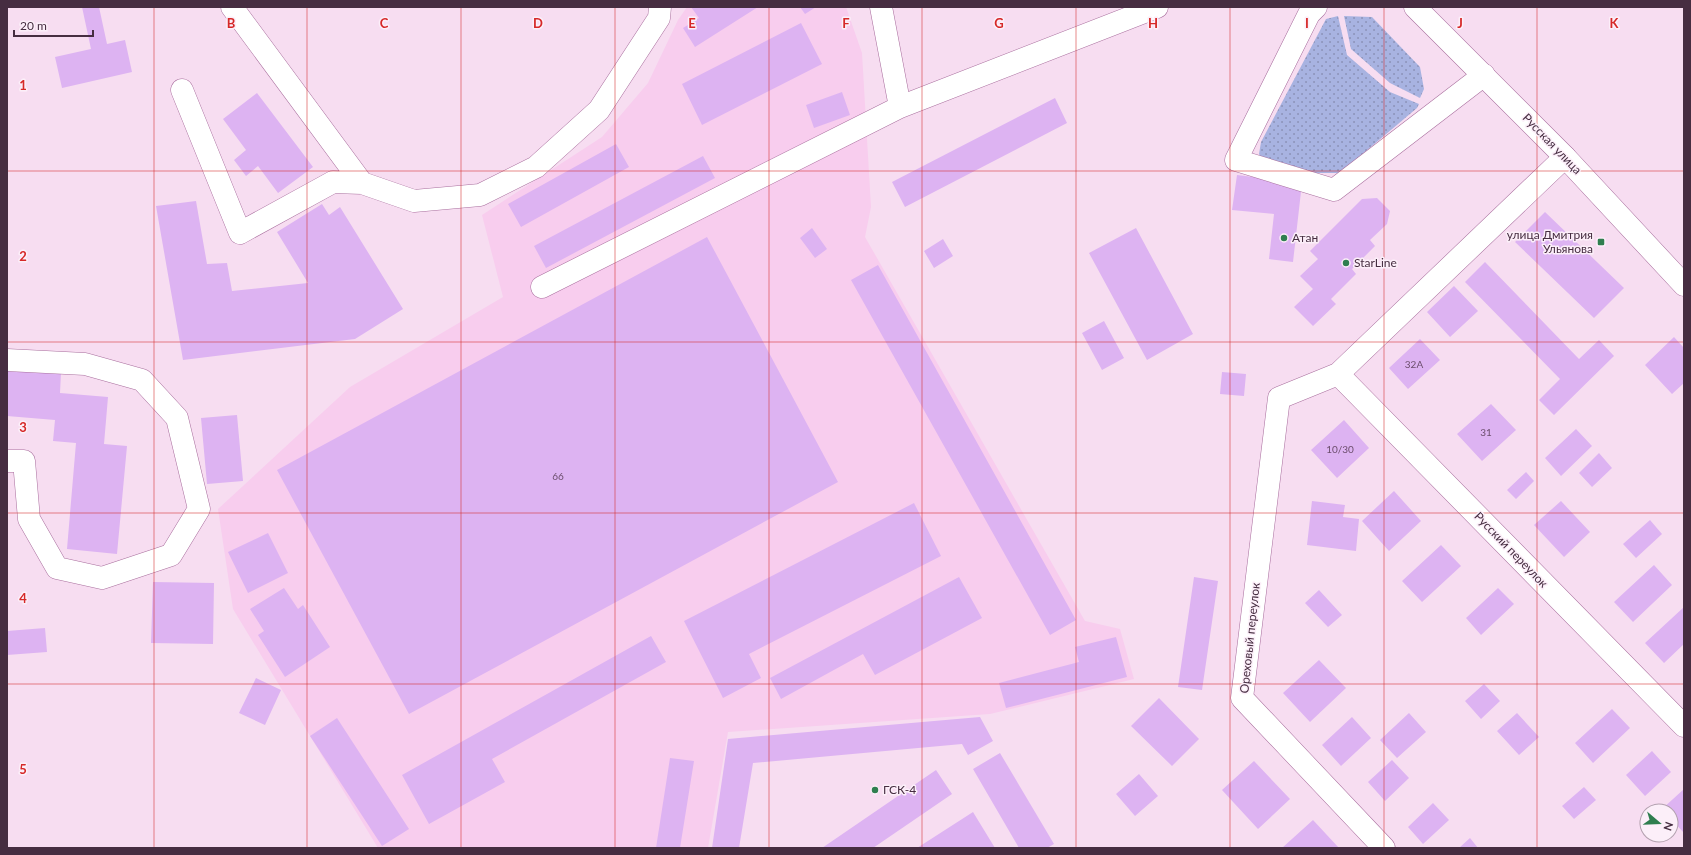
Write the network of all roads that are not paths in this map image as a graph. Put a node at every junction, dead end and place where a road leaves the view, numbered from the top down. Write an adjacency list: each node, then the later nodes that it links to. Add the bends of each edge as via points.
1 (232, 7): 11 (street)
2 (660, 7): 11 (street, via 659,18 599,110 536,166 480,195 414,201)
3 (881, 7): 9 (street)
4 (1157, 7): 9 (street)
5 (1316, 7): 7 (street, via 1309,14 1236,160 1334,190)
6 (1415, 7): 7 (street, Русская улица)
7 (1484, 75): 10 (street, Русская улица)
8 (182, 90): 11 (street, via 240,233 333,182)
9 (900, 107): 13 (street)
10 (1565, 157): 12 (street, Русская улица); 15 (street)
11 (362, 183)
12 (1684, 285)
13 (542, 287)
14 (7, 360): 16 (street, via 85,364 142,380 177,418 199,509 171,555 102,578 56,568 29,519 24,461)
15 (1338, 374): 17 (street, Русский переулок); 18 (street, Ореховый переулок, via 1279,398 1242,698)
16 (7, 460)
17 (1684, 726)
18 (1384, 848)

